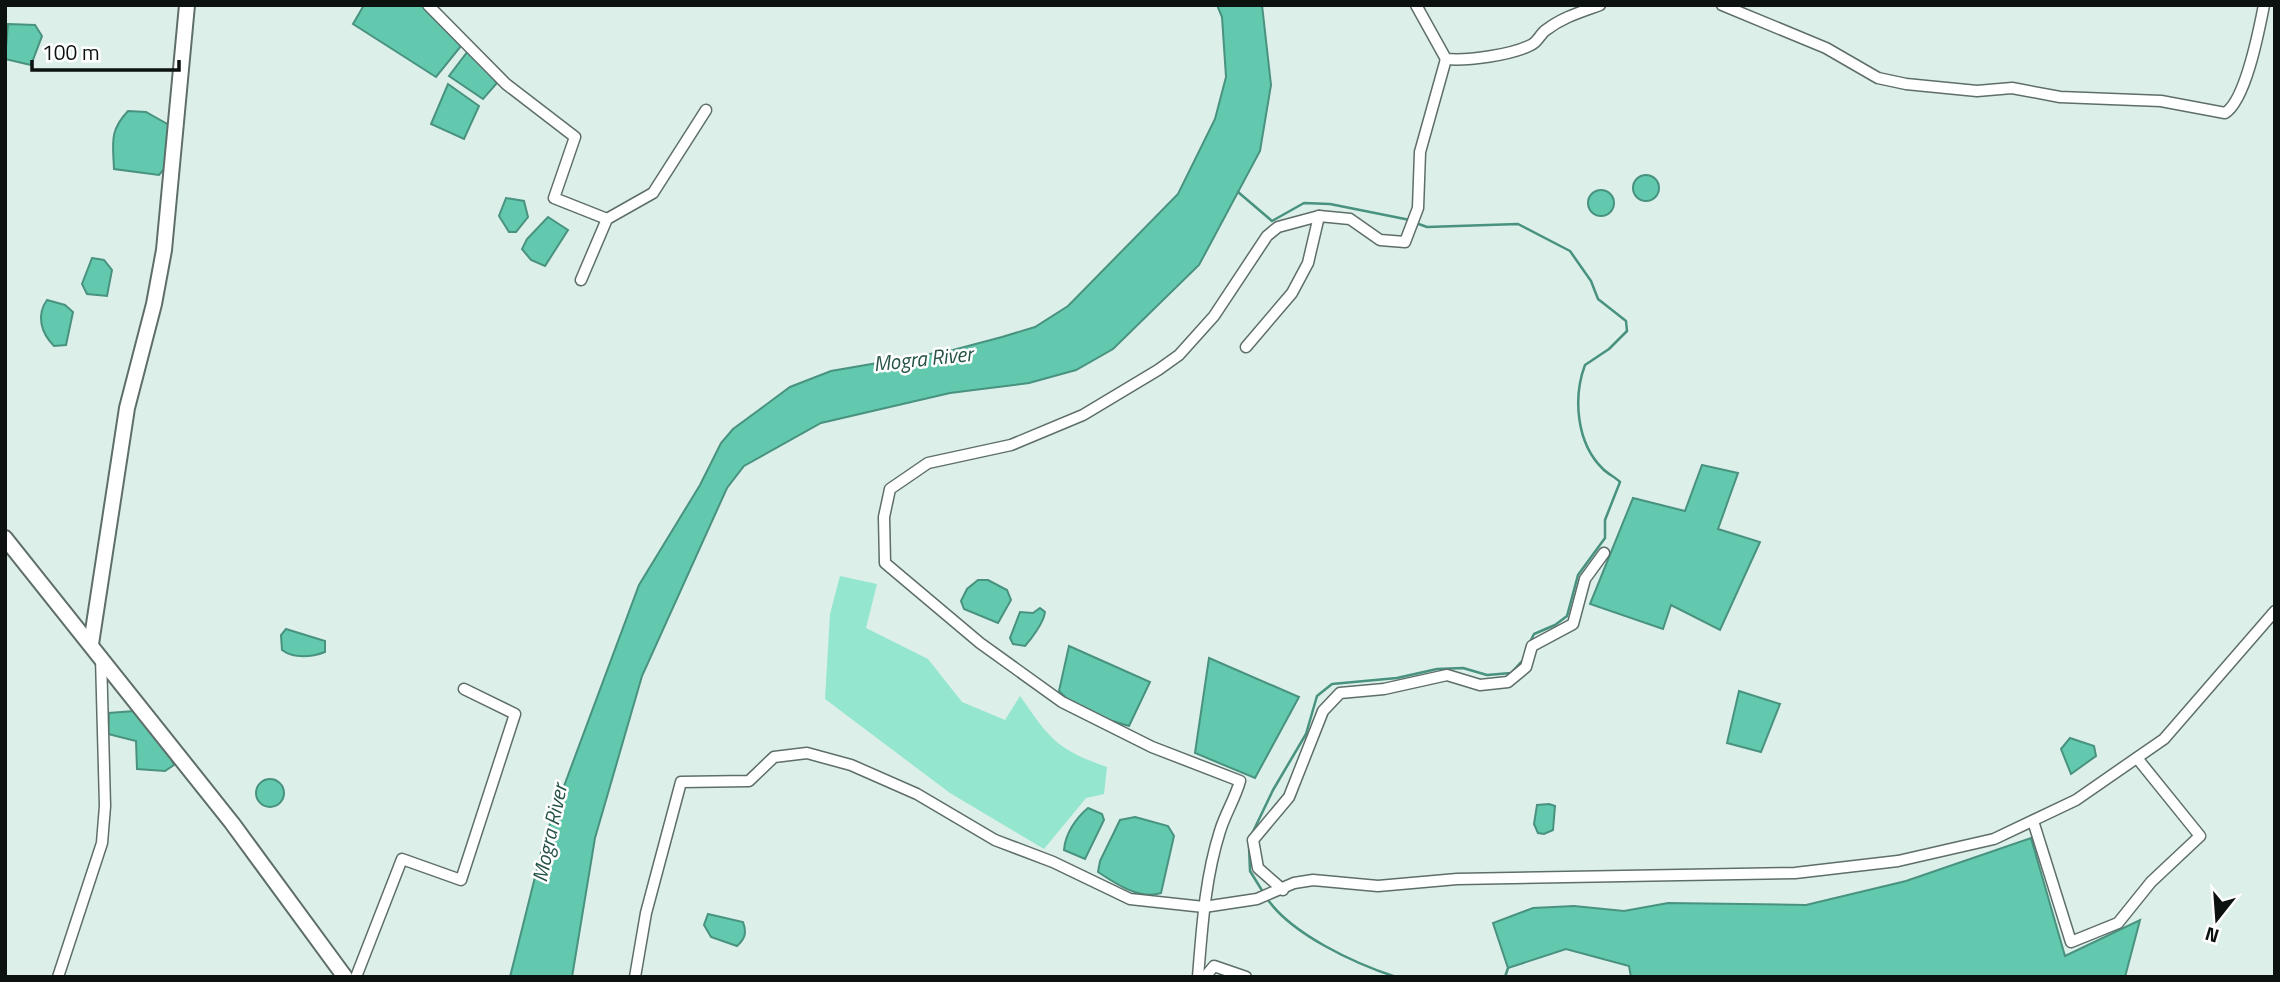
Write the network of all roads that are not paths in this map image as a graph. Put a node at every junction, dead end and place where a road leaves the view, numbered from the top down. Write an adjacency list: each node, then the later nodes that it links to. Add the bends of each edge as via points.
1 (187, 5): 16 (street, via 164,250 127,408)
2 (428, 5): 10 (street, via 506,84 575,137 554,198)
3 (1416, 5): 7 (street)
4 (1600, 5): 7 (street, via 1564,18 1535,43 1514,52)
5 (1722, 5): 6 (street, via 1806,39 1878,78 1978,91 2012,88 2060,97 2161,102 2225,113 2232,108 2244,79)
6 (2264, 5)
7 (1446, 59): 9 (street, via 1420,152 1418,208 1405,242 1380,240 1350,219)
8 (706, 110): 10 (street, via 653,193)
9 (1319, 216): 12 (street, via 1308,263 1292,293); 21 (street, via 1279,227 1267,236 1214,316 1179,355 1158,370 1083,415 1011,445 928,463 890,489 884,517 885,563 980,643 1062,702 1099,722 1240,781 1220,830)
10 (607, 219): 11 (street)
11 (580, 280)
12 (1246, 347)
13 (5, 538): 16 (street)
14 (1604, 553): 20 (street, via 1585,579 1573,624 1532,646 1526,667 1508,682 1480,685 1447,675 1340,693 1331,702 1323,711 1290,797 1253,840 1258,867)
15 (2275, 611): 18 (street, via 2164,739)
16 (96, 650): 22 (street, via 105,806 102,843); 23 (street)
17 (464, 689): 24 (street, via 515,714 461,880 402,859)
18 (2137, 758): 19 (street, via 2076,800); 19 (street, via 2200,836 2151,883 2119,923 2071,942)
19 (2033, 821): 20 (street, via 1994,839 1910,859 1795,873 1457,879 1378,886 1313,880)
20 (1283, 890): 21 (street, via 1258,899)
21 (1204, 907): 25 (street, via 1130,899 995,840 917,794 851,765 807,753 775,758 749,781 681,782 646,913); 26 (street)
22 (58, 977)
23 (345, 977)
24 (356, 977)
25 (635, 977)
26 (1198, 977)
27 (1205, 977): 28 (street, via 1214,966)
28 (1246, 977)

